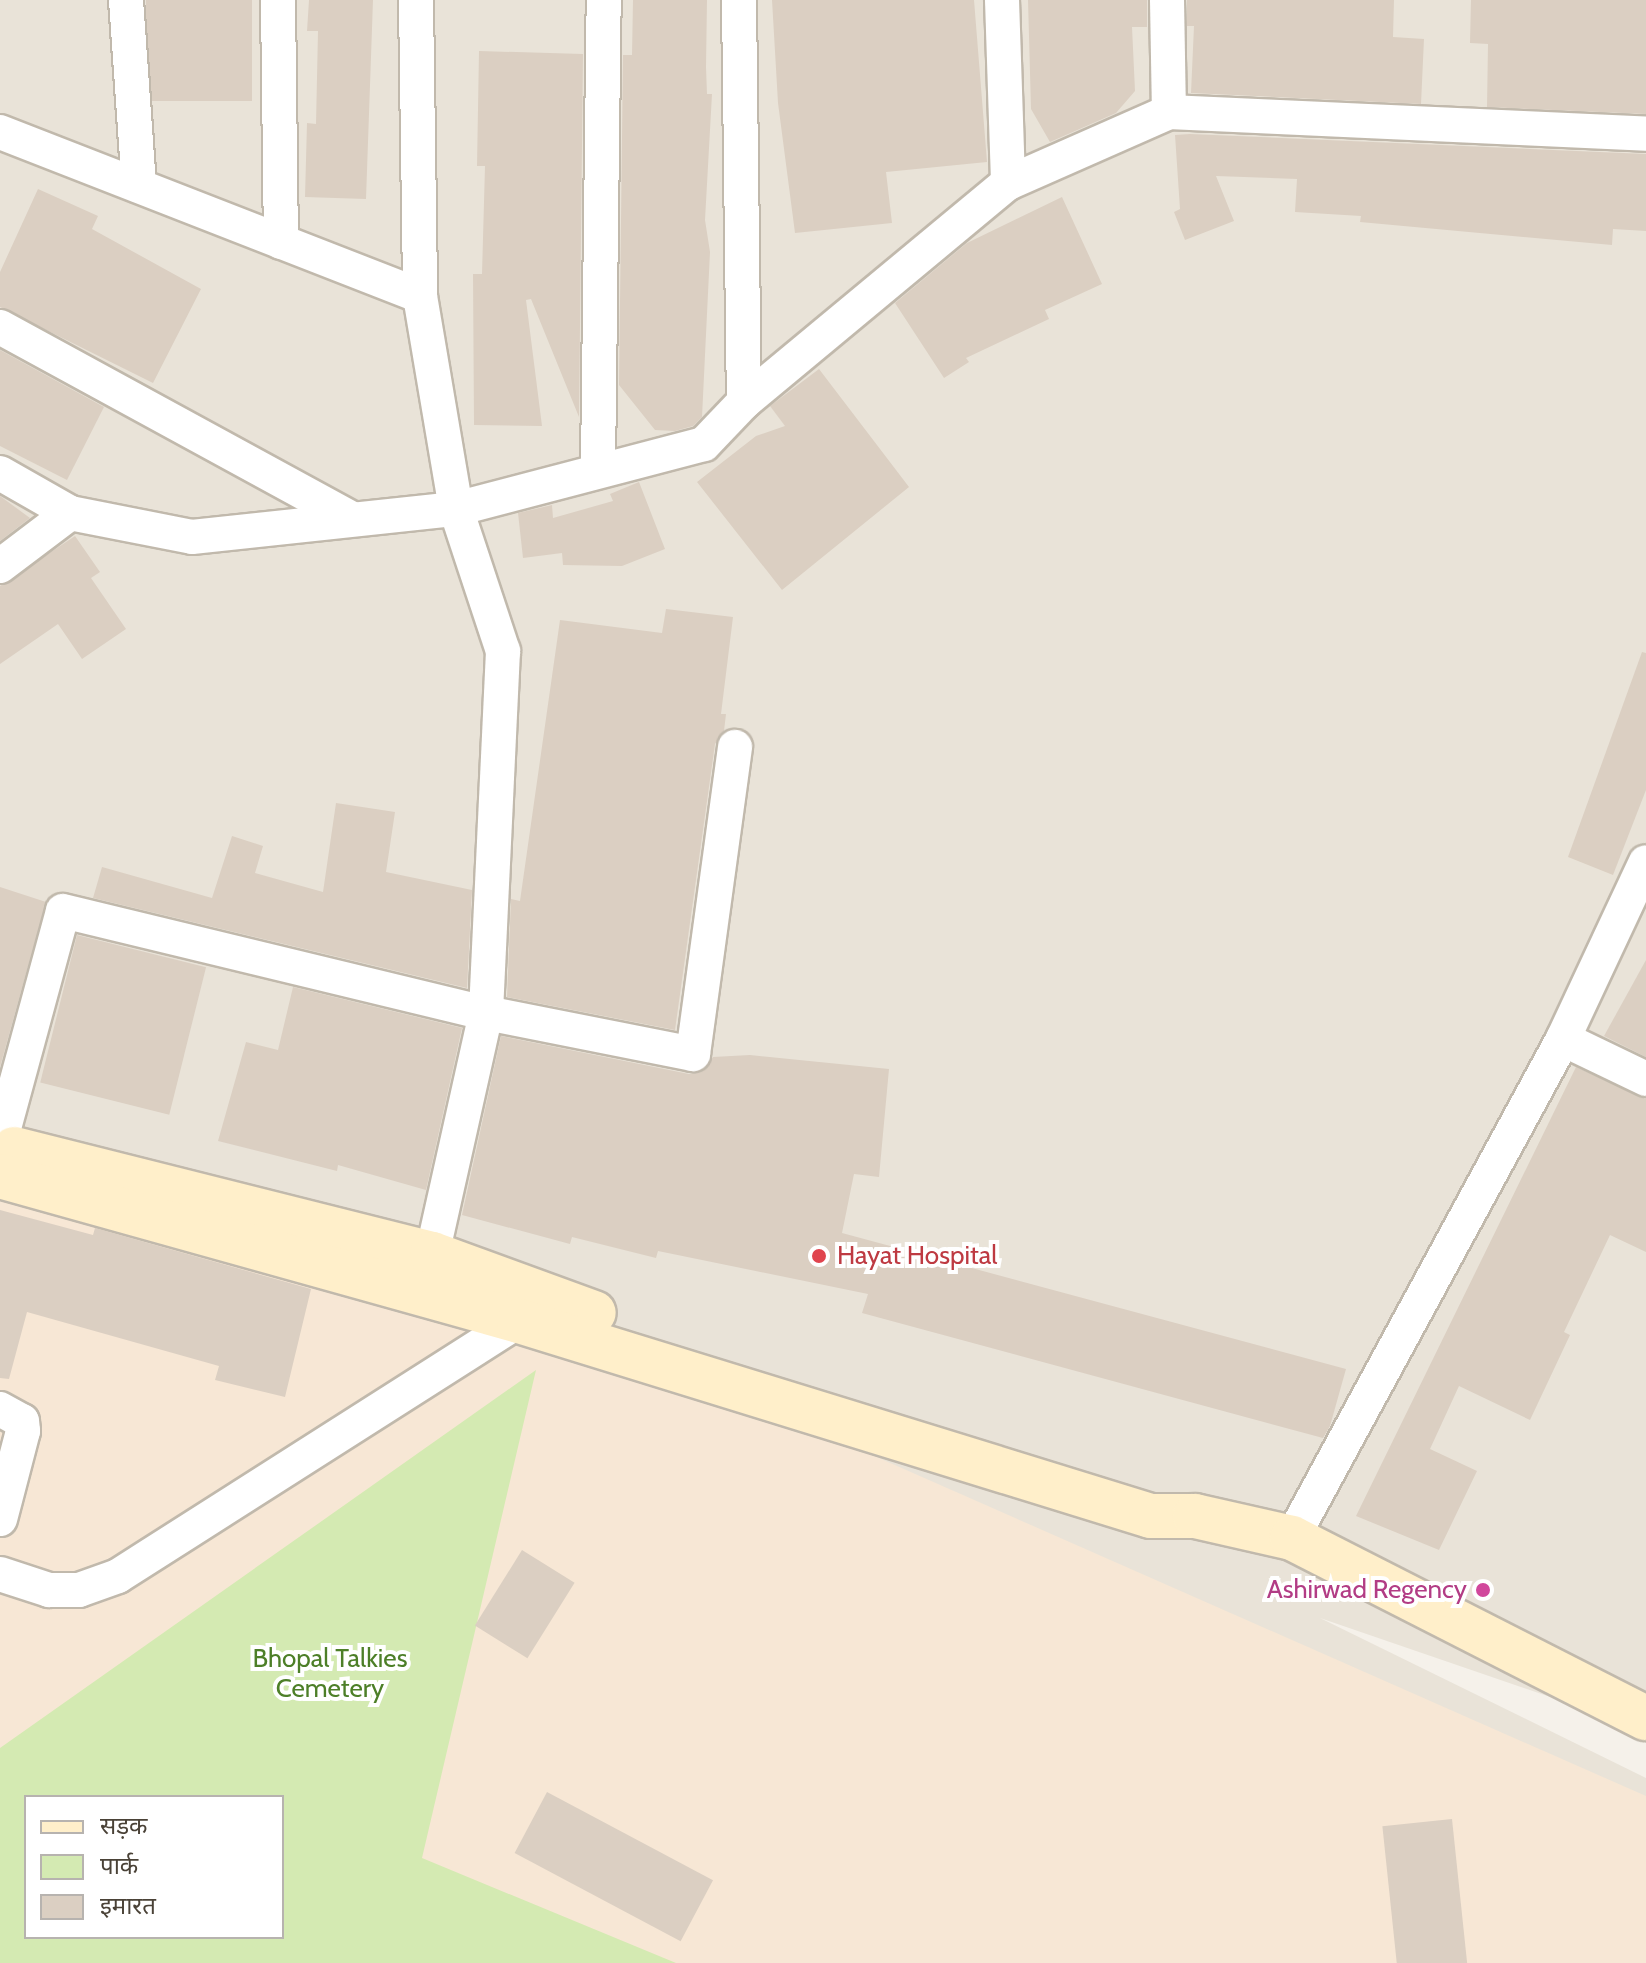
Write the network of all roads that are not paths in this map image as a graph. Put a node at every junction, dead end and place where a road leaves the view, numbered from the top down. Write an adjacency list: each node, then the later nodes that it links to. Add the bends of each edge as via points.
1 (126, 0): 12 (street)
2 (278, 0): 13 (street)
3 (416, 0): 14 (street)
4 (604, 0): 17 (street)
5 (739, 0): 16 (street)
6 (1002, 0): 11 (street)
7 (1167, 0): 8 (street)
8 (1169, 112): 10 (street); 11 (street)
9 (0, 132): 12 (street)
10 (1646, 134)
11 (1008, 183): 16 (street)
12 (139, 186): 13 (street)
13 (281, 242): 14 (street)
14 (420, 296): 19 (street)
15 (0, 327): 21 (street)
16 (744, 402): 17 (street, via 704,444)
17 (598, 468): 19 (street)
18 (0, 473): 20 (street)
19 (456, 509): 21 (street); 25 (street, via 503,651)
20 (70, 513): 21 (street, via 192,537); 22 (street)
21 (352, 519)
22 (0, 566)
23 (735, 747): 25 (street, via 693,1054)
24 (1646, 862): 26 (street)
25 (486, 1013): 28 (street, via 63,911); 30 (street)
26 (1563, 1039): 27 (street); 34 (street)
27 (1646, 1079)
28 (0, 1145): 30 (main road)
29 (0, 1176): 30 (main road)
30 (428, 1274): 31 (main road)
31 (535, 1310): 34 (main road, via 976,1444 1160,1486 1195,1516); 35 (street, via 118,1576 79,1590 49,1590)
32 (0, 1409): 33 (street, via 22,1421 23,1431)
33 (0, 1519)
34 (1292, 1538): 36 (main road)
35 (0, 1574)
36 (1646, 1718)

